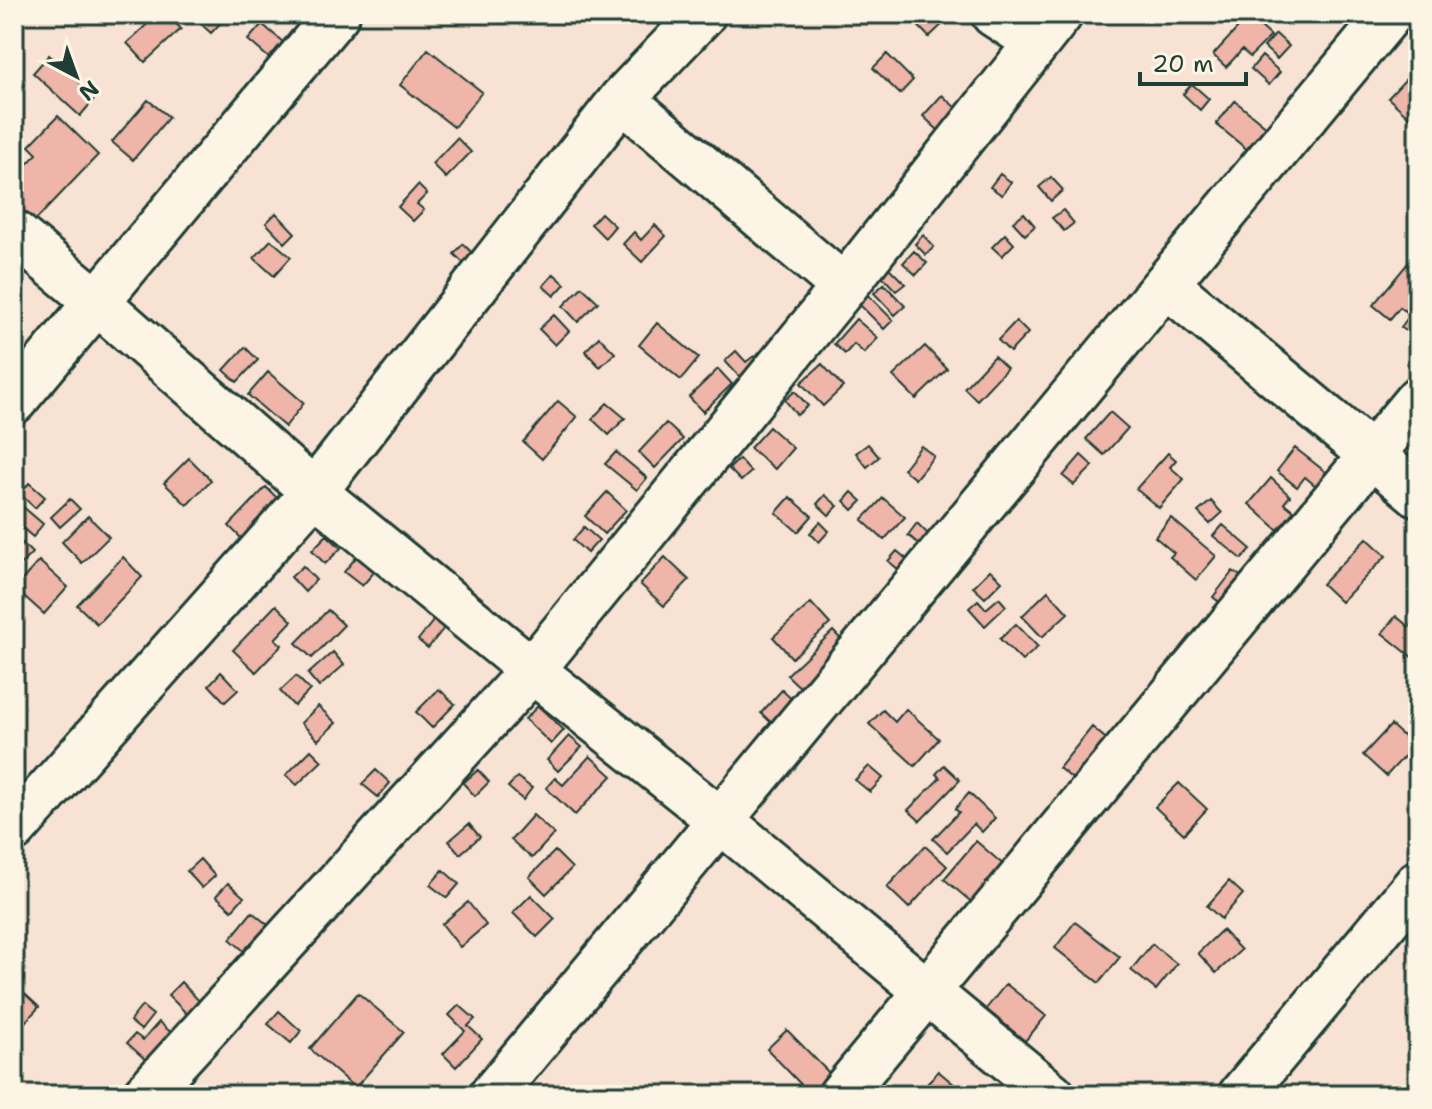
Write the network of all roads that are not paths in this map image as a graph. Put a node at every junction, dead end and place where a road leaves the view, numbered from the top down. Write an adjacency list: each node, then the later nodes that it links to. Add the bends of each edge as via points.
1 (337, 14): 10 (street)
2 (703, 14): 6 (street)
3 (994, 14): 5 (street)
4 (1390, 14): 8 (street)
5 (1048, 28): 9 (street)
6 (622, 99): 9 (street); 14 (street)
7 (14, 233): 10 (street)
8 (1166, 284): 13 (street); 17 (street)
9 (844, 287): 16 (street)
10 (97, 302): 12 (street); 14 (street)
11 (1418, 399): 13 (street)
12 (14, 401)
13 (1372, 455): 15 (street); 20 (street)
14 (314, 492): 16 (street); 18 (street)
15 (1418, 494)
16 (532, 670): 17 (street); 21 (street)
17 (720, 820): 20 (street); 22 (street)
18 (14, 829)
19 (1418, 883): 25 (street)
20 (927, 991): 23 (street); 24 (street)
21 (145, 1095)
22 (492, 1095)
23 (841, 1095)
24 (1052, 1095)
25 (1241, 1095)

